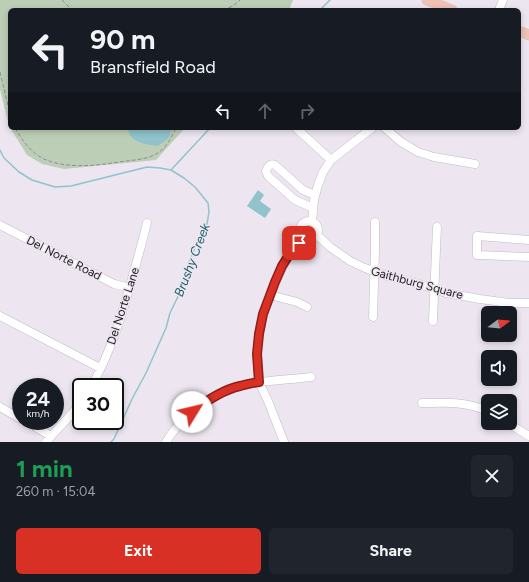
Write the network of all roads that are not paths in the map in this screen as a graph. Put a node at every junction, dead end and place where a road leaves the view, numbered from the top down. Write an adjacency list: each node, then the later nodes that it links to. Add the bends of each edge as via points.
1 (426, 0): 2 (main road)
2 (445, 8)
3 (298, 130): 6 (street)
4 (369, 130): 6 (street)
5 (387, 130): 7 (street, via 418,152 434,158)
6 (331, 160): 8 (street, via 320,178)
7 (475, 164)
8 (315, 195): 9 (street); 9 (street, via 303,190 275,165 270,165 266,171 268,176 295,200)
9 (313, 208): 10 (street)
10 (312, 222): 15 (street, via 316,226); 16 (street, via 302,224 300,232)
11 (375, 222): 19 (street)
12 (147, 223): 20 (street, Del Norte Lane)
13 (0, 225): 20 (street, Del Norte Road, via 114,284)
14 (437, 227): 21 (street)
15 (316, 234): 16 (street, via 310,238); 19 (street, Gaithburg Square, via 350,261)
16 (303, 237): 22 (street, via 282,266)
17 (529, 240): 18 (street, via 477,236 477,255)
18 (529, 257)
19 (375, 272): 21 (street, Gaithburg Square); 26 (street)
20 (130, 288): 28 (street, Del Norte Lane, via 111,346)
21 (434, 289): 23 (street, Gaithburg Square, via 480,299); 27 (street)
22 (270, 295): 24 (street); 31 (street, via 259,334)
23 (529, 303)
24 (307, 306)
25 (0, 316): 28 (street)
26 (373, 317)
27 (433, 321)
28 (100, 368): 30 (street, Del Norte Lane)
29 (311, 377): 31 (street)
30 (95, 378)
31 (259, 382): 41 (street, via 231,389 211,399 183,420); 42 (street)
32 (422, 403): 34 (street, via 459,403)
33 (0, 407): 36 (street)
34 (481, 409)
35 (72, 413): 40 (street)
36 (12, 414)
37 (517, 429): 39 (street)
38 (36, 430): 40 (street)
39 (529, 436)
40 (48, 439)
41 (166, 442)
42 (284, 442)

